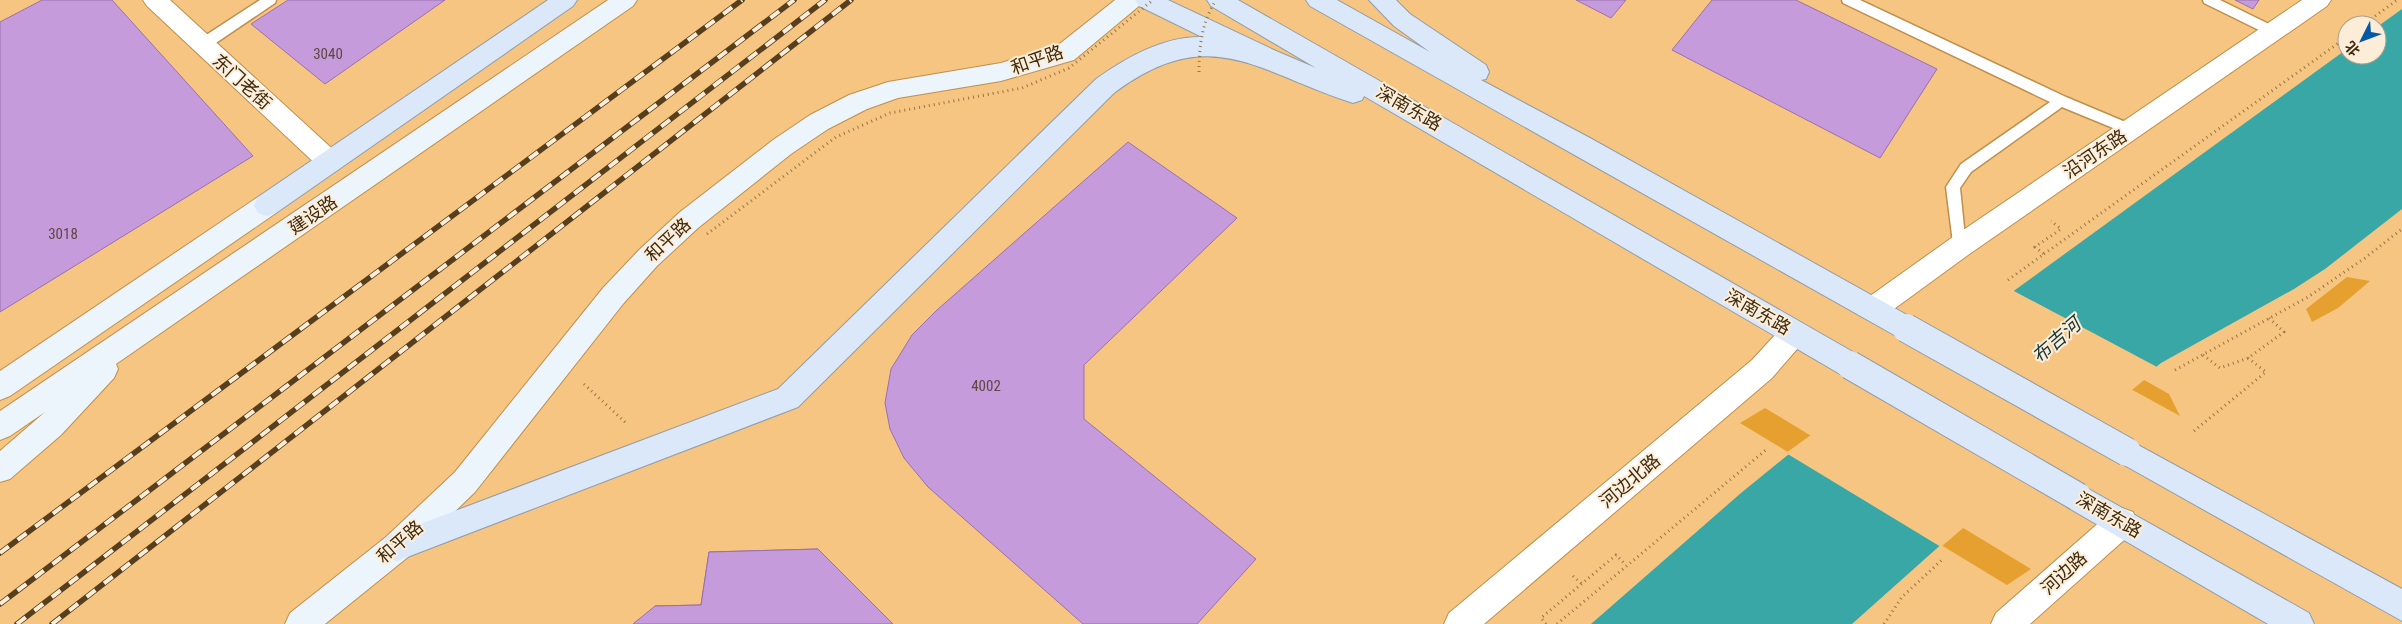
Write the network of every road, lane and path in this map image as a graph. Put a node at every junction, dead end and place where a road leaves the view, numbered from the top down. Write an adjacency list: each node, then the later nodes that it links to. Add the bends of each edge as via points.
1 (155, 0): 18 (street, 东门老街)
2 (270, 0): 18 (lane)
3 (565, 0): 25 (main road)
4 (625, 0): 35 (main road, 建设路)
5 (1131, 0): 28 (main road, 和平路, via 1065,53 1001,72 897,89 858,102 819,122 782,147)
6 (1147, 0): 19 (main road)
7 (1152, 0): 28 (path, bridge, via 1069,68 1022,88 890,112 836,137)
8 (1218, 0): 20 (path, bridge, via 1210,9 1202,32); 22 (main road, 深南东路)
9 (1318, 0): 24 (main road)
10 (1381, 0): 24 (main road, via 1402,20)
11 (1848, 0): 21 (lane)
12 (2209, 0): 16 (lane)
13 (2319, 0): 16 (street, 沿河东路)
14 (2397, 0): 15 (path)
15 (2377, 15)
16 (2272, 31): 23 (street, 沿河东路)
17 (2337, 44): 30 (path)
18 (202, 45): 25 (street, 东门老街)
19 (1267, 58): 22 (main road); 47 (main road, via 1216,47 1188,48 1152,57 1116,78 788,398)
20 (1199, 72)
21 (2061, 101): 23 (lane); 29 (lane, via 1966,168 1953,187)
22 (1446, 129): 34 (main road, 深南东路)
23 (2130, 130): 29 (street, 沿河东路)
24 (1582, 145): 32 (main road)
25 (330, 162): 40 (main road, 建设路)
26 (2050, 221): 30 (path, via 2060,228 2035,247)
27 (2402, 229): 33 (path, via 2308,297)
28 (698, 231): 47 (main road, 和平路, via 648,258 613,296 465,482)
29 (1959, 247): 32 (street, 沿河东路)
30 (2044, 254): 31 (path)
31 (2008, 280)
32 (1873, 310): 52 (main road, bridge)
33 (2269, 318): 36 (path); 37 (path, via 2284,332)
34 (1794, 333): 46 (main road, 深南东路, bridge); 54 (street, 河边北路, via 1762,369)
35 (130, 340): 41 (main road, 建设路); 45 (main road, via 65,412)
36 (2203, 355): 37 (path, via 2220,368); 38 (path)
37 (2248, 358): 43 (path, via 2266,372)
38 (2175, 370)
39 (577, 377): 42 (path)
40 (0, 387)
41 (0, 427)
42 (631, 427)
43 (2194, 431)
44 (1767, 449): 49 (path)
45 (0, 469)
46 (2122, 522): 58 (street, 河边路); 59 (main road, 深南东路)
47 (397, 547): 53 (main road, 和平路)
48 (1944, 558): 57 (path, via 1911,589 1886,617)
49 (1626, 565): 51 (path, via 1616,555); 56 (path)
50 (1573, 576): 51 (path)
51 (1582, 584): 55 (path, via 1541,618)
52 (2402, 606)
53 (301, 624)
54 (1460, 624)
55 (1546, 624)
56 (1557, 624)
57 (1884, 624)
58 (2007, 624)
59 (2298, 624)

